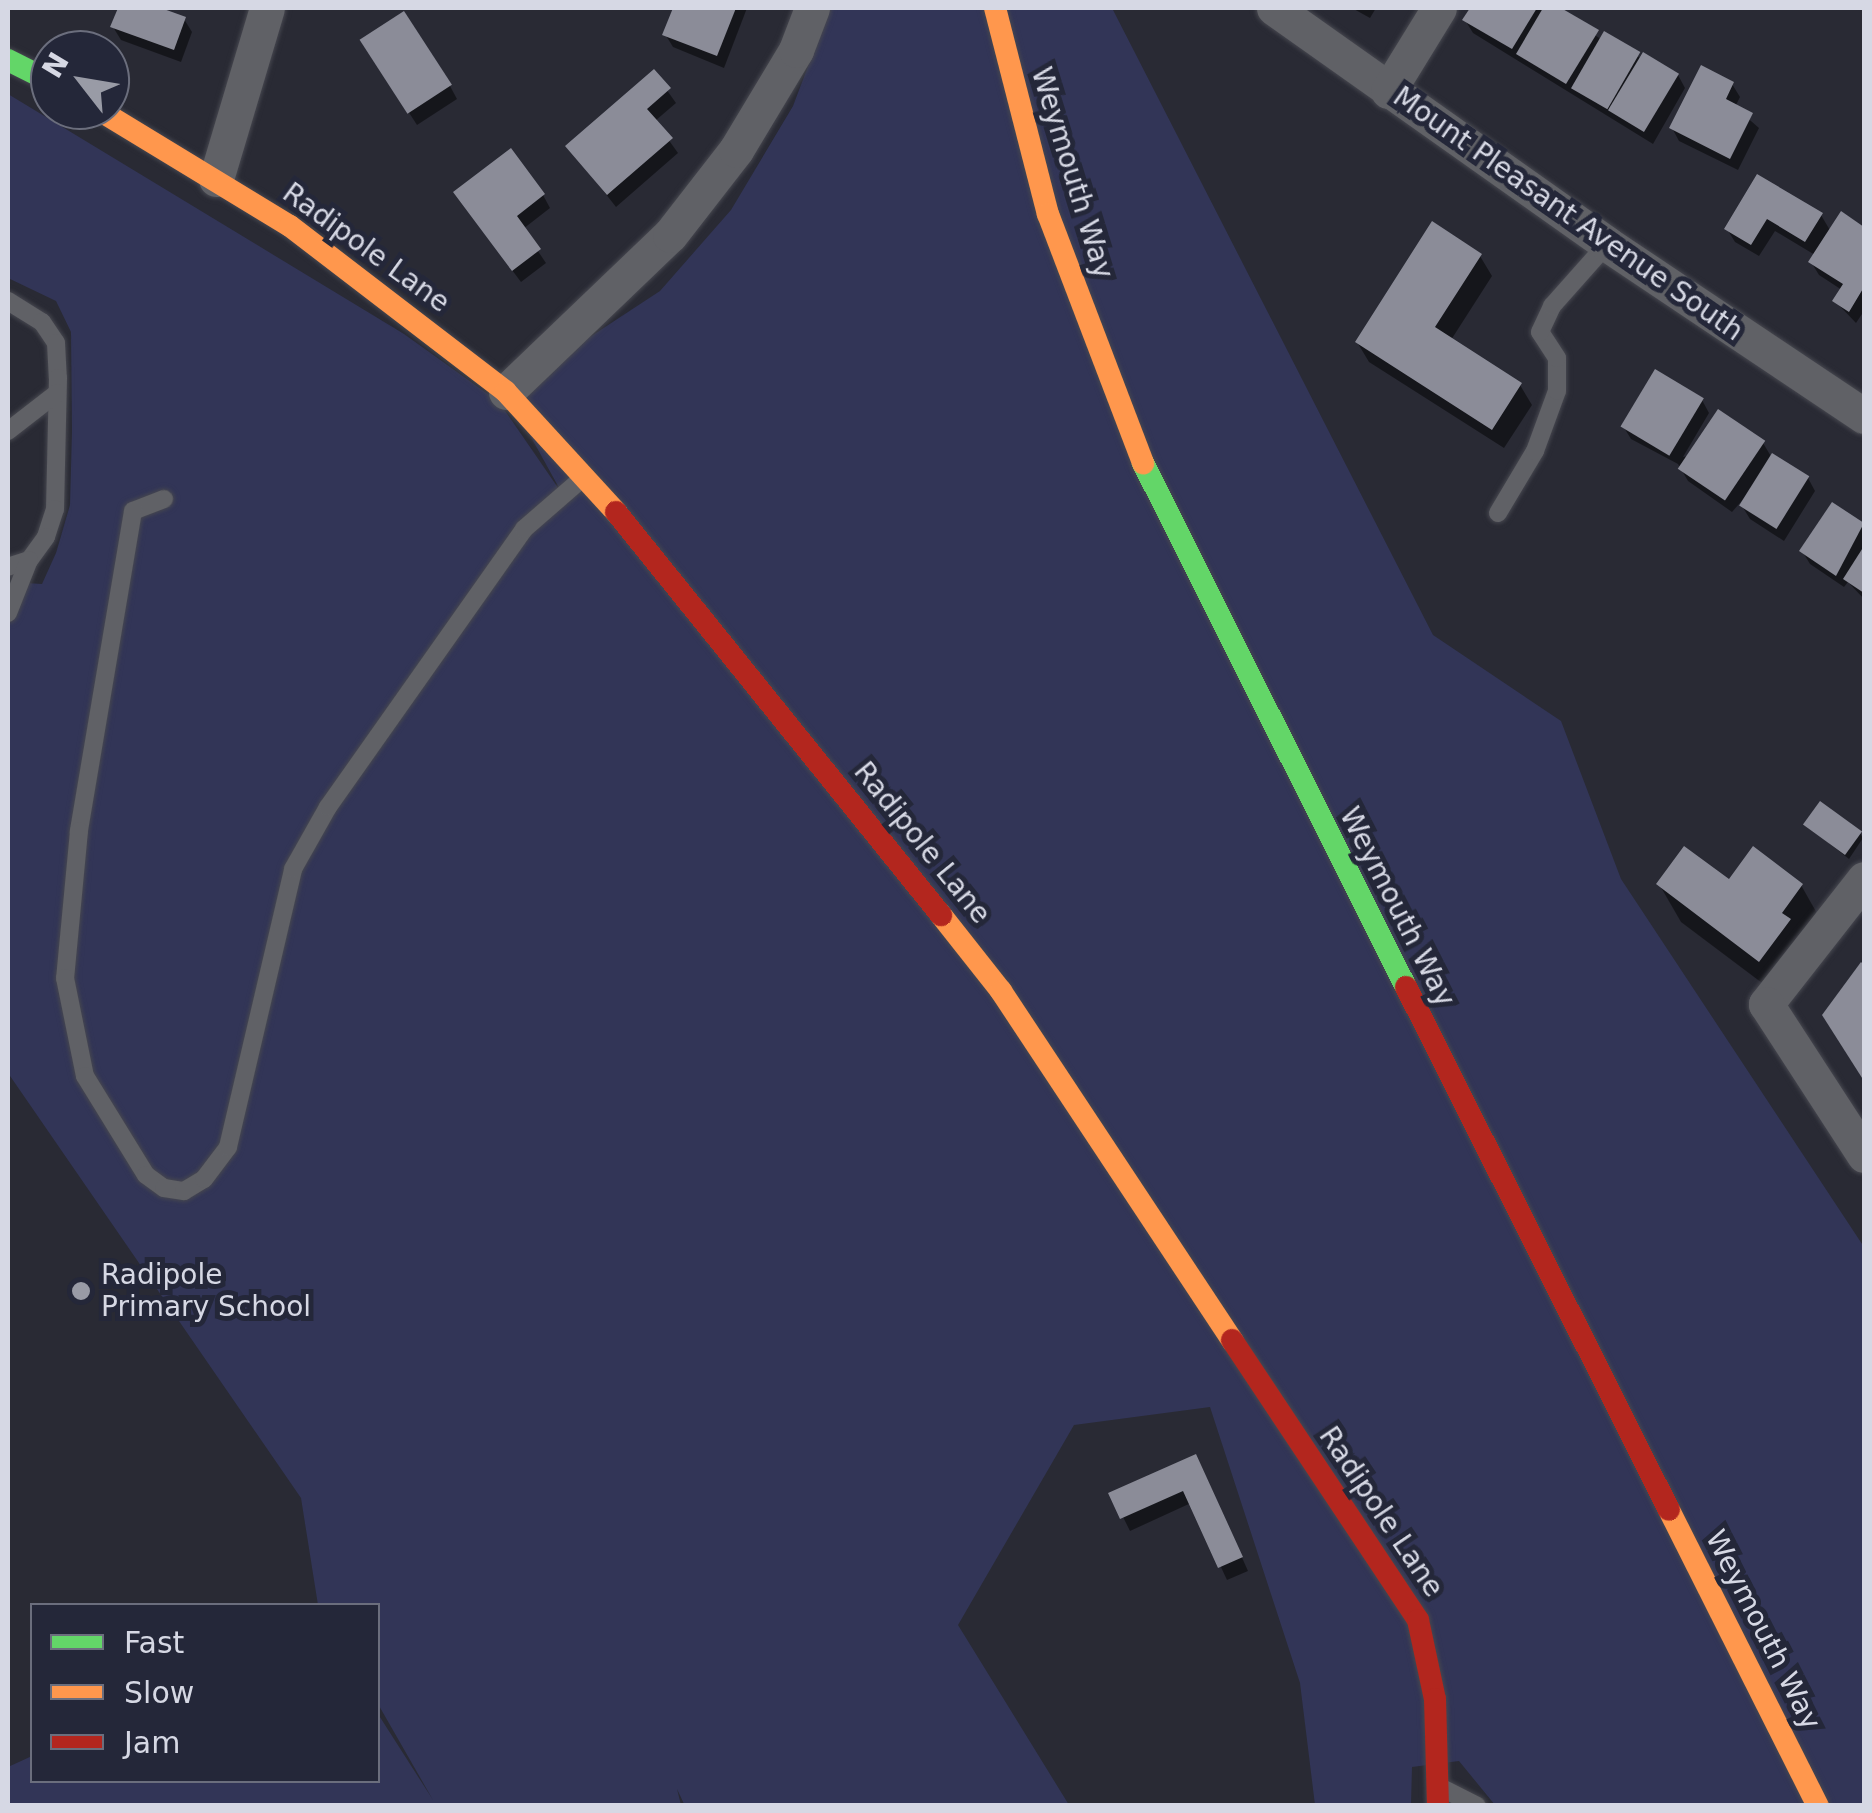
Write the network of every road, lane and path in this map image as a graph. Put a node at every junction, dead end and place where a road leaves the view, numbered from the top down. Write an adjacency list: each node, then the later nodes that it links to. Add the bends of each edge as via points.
1 (267, 8): 8 (street)
2 (812, 8): 11 (street, via 796,50 736,150 670,235)
3 (995, 8): 25 (main road, Weymouth Way, via 1048,214 1142,459)
4 (1274, 8): 6 (street, Mount Pleasant Avenue South)
5 (1439, 8): 6 (street)
6 (1388, 91): 9 (street, Mount Pleasant Avenue South)
7 (130, 128): 8 (main road, Radipole Lane)
8 (216, 179): 11 (main road, Radipole Lane, via 367,282)
9 (1607, 244): 13 (street, Mount Pleasant Avenue South); 17 (lane, via 1552,306 1540,332 1557,358 1558,392 1535,451)
10 (8, 302): 12 (lane, via 42,322 56,343)
11 (506, 392): 15 (main road, Radipole Lane)
12 (58, 393): 14 (lane); 18 (lane, via 54,509 46,538)
13 (1864, 416)
14 (8, 430)
15 (586, 476): 16 (lane, via 524,529 328,806 292,869 228,1146 204,1178 184,1190 164,1188 146,1175 85,1076 65,978 79,832 133,510); 23 (main road, Radipole Lane, via 1000,991 1247,1370 1370,1538 1418,1620 1435,1699)
16 (164, 499)
17 (1498, 513)
18 (29, 560): 19 (lane); 20 (lane)
19 (8, 567)
20 (8, 613)
21 (1864, 879): 22 (street, via 1766,1004)
22 (1864, 1156)
23 (1437, 1795): 24 (lane)
24 (1478, 1806)
25 (1818, 1806)

